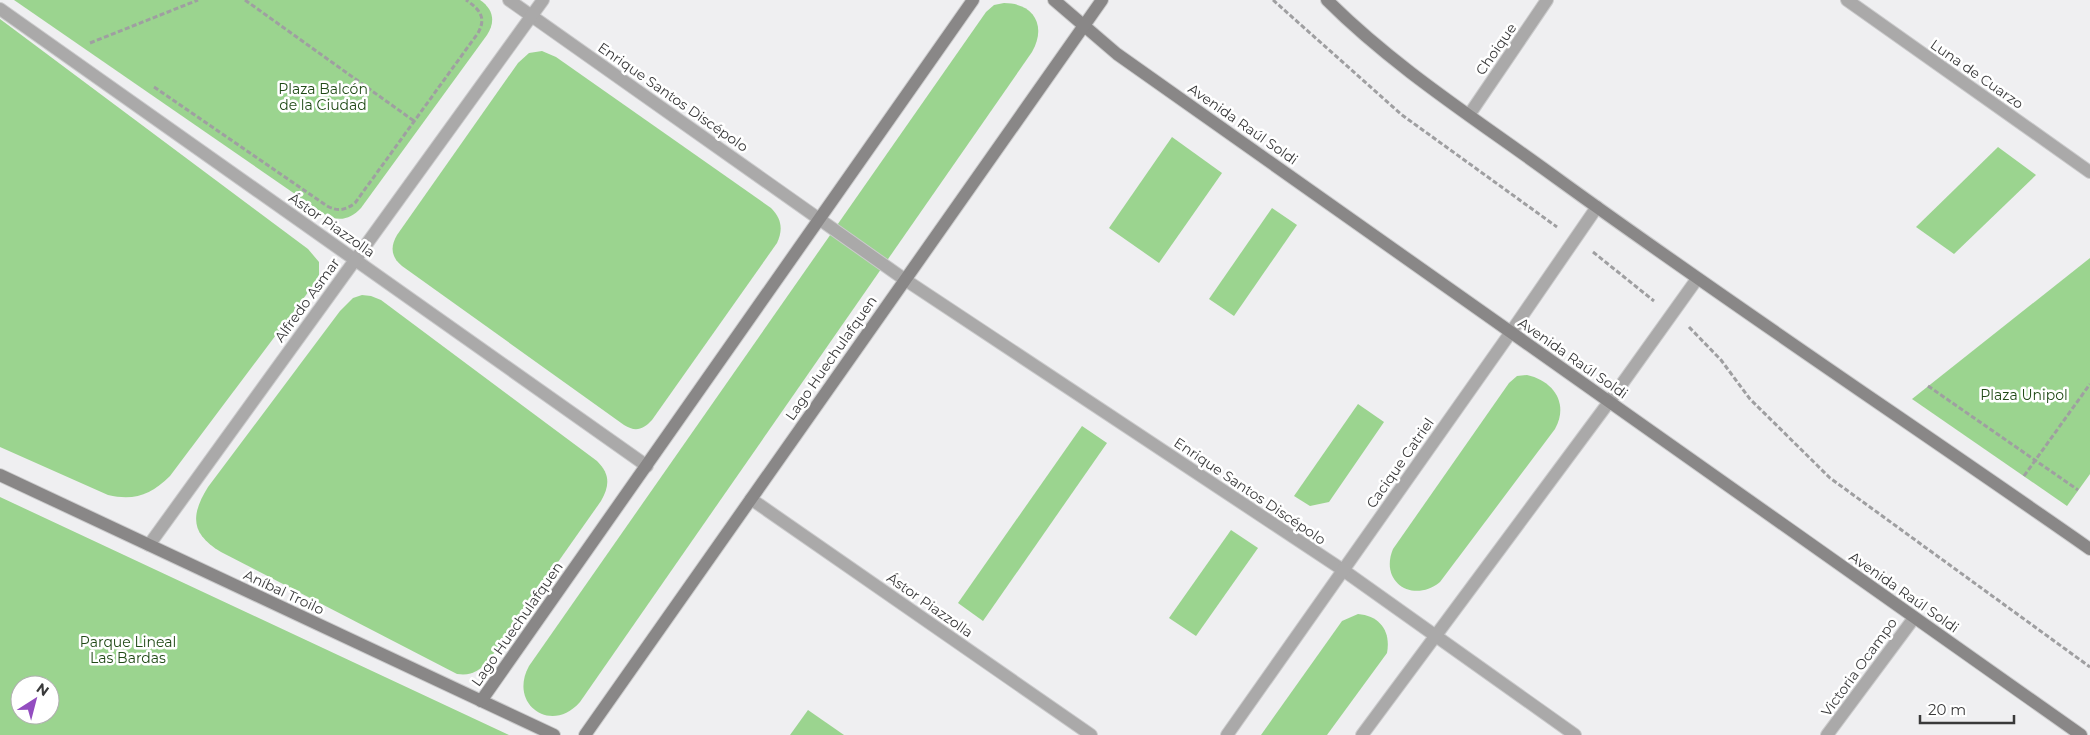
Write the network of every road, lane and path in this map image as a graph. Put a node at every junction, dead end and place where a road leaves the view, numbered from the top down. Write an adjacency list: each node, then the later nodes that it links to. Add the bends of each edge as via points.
1 (198, 0): 16 (path)
2 (245, 0): 20 (path)
3 (466, 0): 20 (path, via 478,8 482,26)
4 (510, 0): 13 (street, Enrique Santos Discépolo)
5 (543, 0): 13 (street, Alfredo Asmar)
6 (973, 0): 23 (street, Lago Huechulafquen)
7 (1054, 0): 14 (street, Avenida Raúl Soldi)
8 (1102, 0): 14 (street, Lago Huechulafquen)
9 (1327, 0): 19 (street, via 1385,53)
10 (1547, 0): 19 (street, Choique)
11 (1847, 0): 21 (street, Luna de Cuarzo)
12 (0, 9): 24 (street, Ástor Piazzolla)
13 (532, 16): 23 (street, Enrique Santos Discépolo); 24 (street, Alfredo Asmar)
14 (1084, 26): 25 (street, Lago Huechulafquen); 27 (street, Avenida Raúl Soldi, via 1118,54)
15 (82, 38): 16 (path)
16 (90, 43): 17 (path)
17 (98, 49)
18 (147, 82): 20 (path, via 335,210 344,210 355,203)
19 (1469, 115): 22 (street)
20 (414, 121)
21 (2090, 172)
22 (1597, 206): 26 (street); 27 (street, Cacique Catriel)
23 (819, 219): 25 (street, Enrique Santos Discépolo); 32 (street, Lago Huechulafquen)
24 (355, 260): 32 (street, Ástor Piazzolla); 37 (street, Alfredo Asmar)
25 (904, 279): 36 (street, Lago Huechulafquen); 39 (street, Enrique Santos Discépolo)
26 (1697, 279): 30 (street); 38 (street)
27 (1511, 332): 30 (street, Avenida Raúl Soldi); 39 (street, Cacique Catriel)
28 (2090, 384): 31 (path)
29 (1928, 386): 31 (path)
30 (1609, 402): 40 (street, Avenida Raúl Soldi); 41 (street)
31 (2035, 460): 34 (path); 35 (path)
32 (647, 466): 42 (street, Lago Huechulafquen)
33 (0, 475): 37 (street, Aníbal Troilo)
34 (2024, 476)
35 (2078, 490)
36 (752, 499): 44 (street, Lago Huechulafquen); 45 (street, Ástor Piazzolla)
37 (149, 545): 42 (street, Aníbal Troilo)
38 (2090, 549)
39 (1343, 570): 41 (street, Enrique Santos Discépolo); 46 (street, Cacique Catriel)
40 (1914, 618): 49 (street, Victoria Ocampo); 50 (street, Avenida Raúl Soldi)
41 (1435, 636): 47 (street); 48 (street, Enrique Santos Discépolo)
42 (481, 701): 43 (street, Aníbal Troilo)
43 (554, 735)
44 (585, 735)
45 (1092, 735)
46 (1227, 735)
47 (1362, 735)
48 (1575, 735)
49 (1827, 735)
50 (2081, 735)

